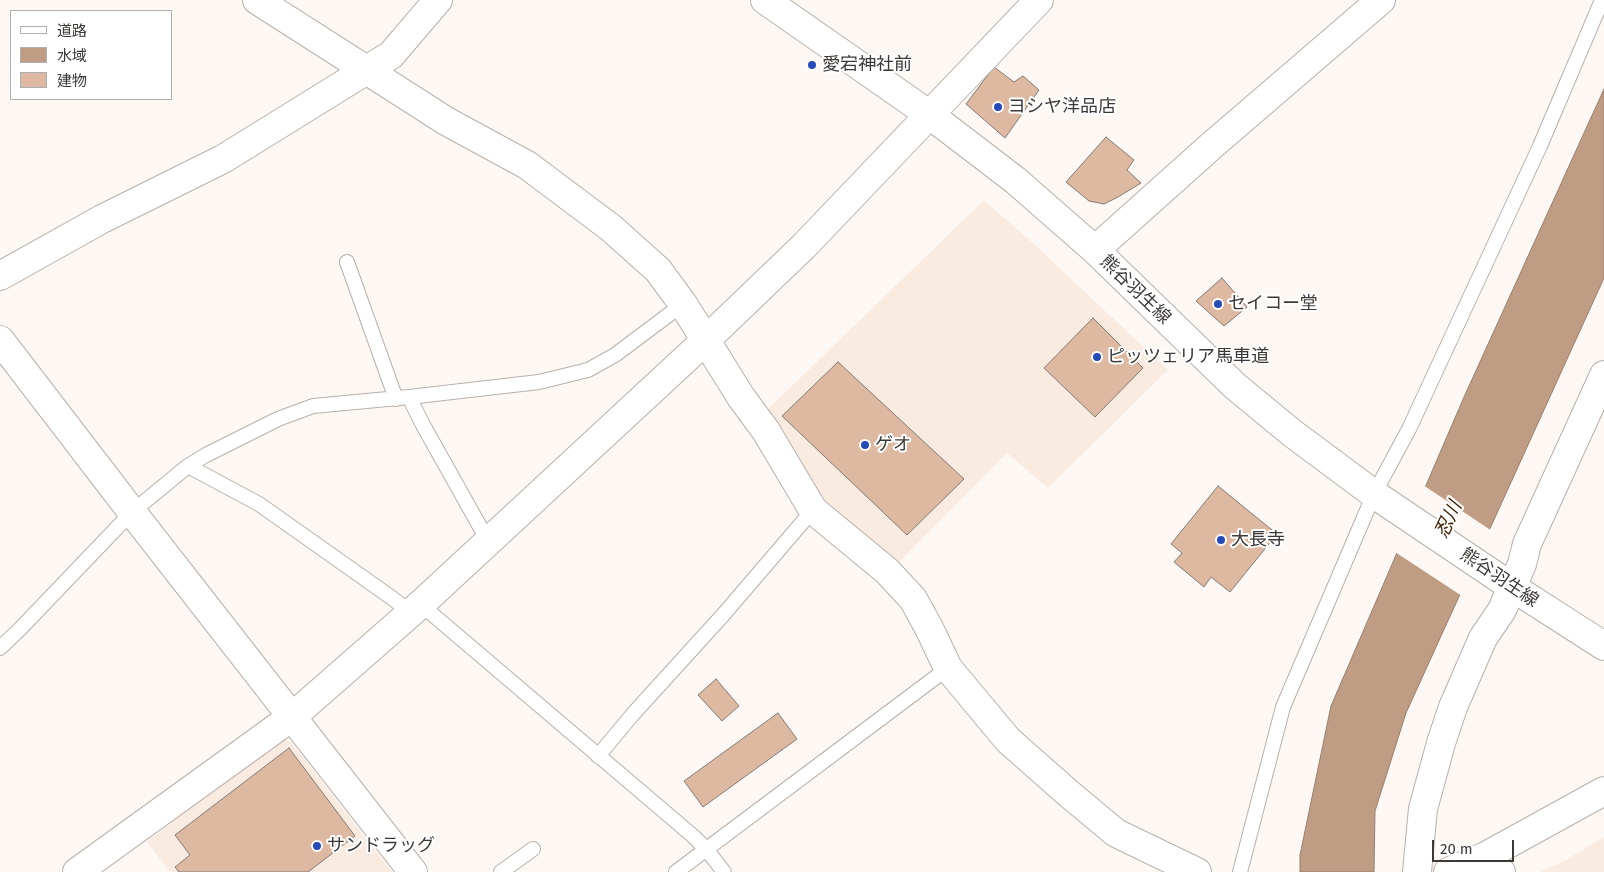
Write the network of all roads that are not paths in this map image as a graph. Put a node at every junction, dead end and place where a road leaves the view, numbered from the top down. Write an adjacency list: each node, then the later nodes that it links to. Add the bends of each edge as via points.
1 (257, 0): 7 (street)
2 (438, 0): 7 (street, via 391,55)
3 (765, 0): 8 (street, 熊谷羽生線)
4 (1039, 0): 8 (street)
5 (1381, 0): 9 (street)
6 (1602, 0): 18 (lane, via 1536,155)
7 (367, 70): 11 (street, via 223,159 102,219); 12 (street, via 446,121 527,165 611,228 658,270)
8 (930, 115): 9 (street, 熊谷羽生線, via 1015,180); 14 (street, via 804,246)
9 (1095, 250): 18 (street, 熊谷羽生線, via 1235,386)
10 (347, 262): 16 (lane)
11 (0, 276)
12 (683, 304): 14 (street); 16 (lane, via 615,355 588,370 539,382)
13 (0, 340): 20 (street)
14 (706, 340): 19 (street); 21 (street)
15 (1604, 375): 22 (street, via 1527,544 1522,564)
16 (403, 398): 17 (lane, via 313,406 278,419); 21 (lane, via 423,425)
17 (188, 466): 20 (lane); 23 (lane, via 259,504 392,598)
18 (1379, 497): 22 (street, 熊谷羽生線); 39 (lane, via 1283,707)
19 (813, 510): 26 (street, via 887,571 913,599); 28 (lane)
20 (132, 512): 25 (lane); 27 (street)
21 (488, 540): 23 (street)
22 (1505, 582): 24 (street, 熊谷羽生線); 40 (street, via 1502,610 1482,638 1441,743 1423,809)
23 (416, 608): 27 (street); 28 (lane, via 432,614)
24 (1604, 646)
25 (0, 648)
26 (948, 668): 31 (lane); 38 (street, via 1008,740 1116,833)
27 (293, 716): 33 (street); 34 (street)
28 (598, 756): 31 (lane)
29 (1604, 791): 32 (street)
30 (533, 848): 35 (lane)
31 (706, 849): 36 (lane); 37 (lane)
32 (1493, 864): 41 (street)
33 (78, 872)
34 (413, 872)
35 (501, 872)
36 (676, 872)
37 (724, 872)
38 (1197, 872)
39 (1240, 872)
40 (1417, 872)
41 (1448, 872)

